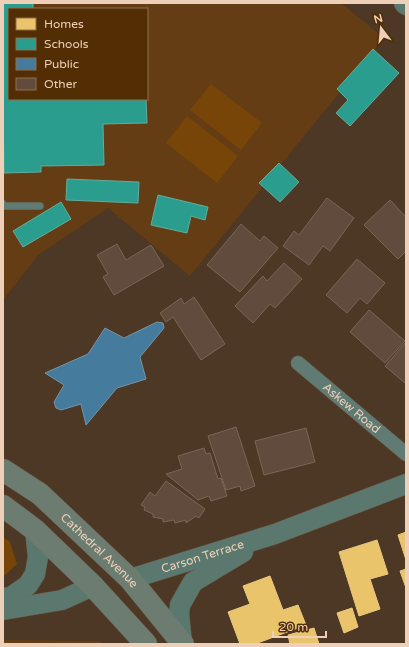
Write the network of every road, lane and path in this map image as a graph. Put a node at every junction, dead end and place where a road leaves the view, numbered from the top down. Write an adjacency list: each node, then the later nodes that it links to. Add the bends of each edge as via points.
1 (3, 204): 2 (lane)
2 (40, 206)
3 (298, 363): 4 (street, Askew Road)
4 (406, 454)
5 (3, 470): 7 (main road, Cathedral Avenue)
6 (406, 484): 10 (main road, Carson Terrace)
7 (40, 494): 11 (main road, Cathedral Avenue); 12 (main road, via 81,544 92,573)
8 (3, 506): 9 (main road)
9 (35, 530): 12 (main road); 13 (main road, via 38,557 35,574 28,585 11,597)
10 (275, 534): 11 (main road, Carson Terrace); 16 (main road, Carson Terrace, via 193,582 180,605)
11 (130, 579): 16 (main road, Cathedral Avenue)
12 (93, 586): 14 (main road, via 62,600); 15 (main road)
13 (3, 598)
14 (3, 610)
15 (146, 644)
16 (182, 644)

